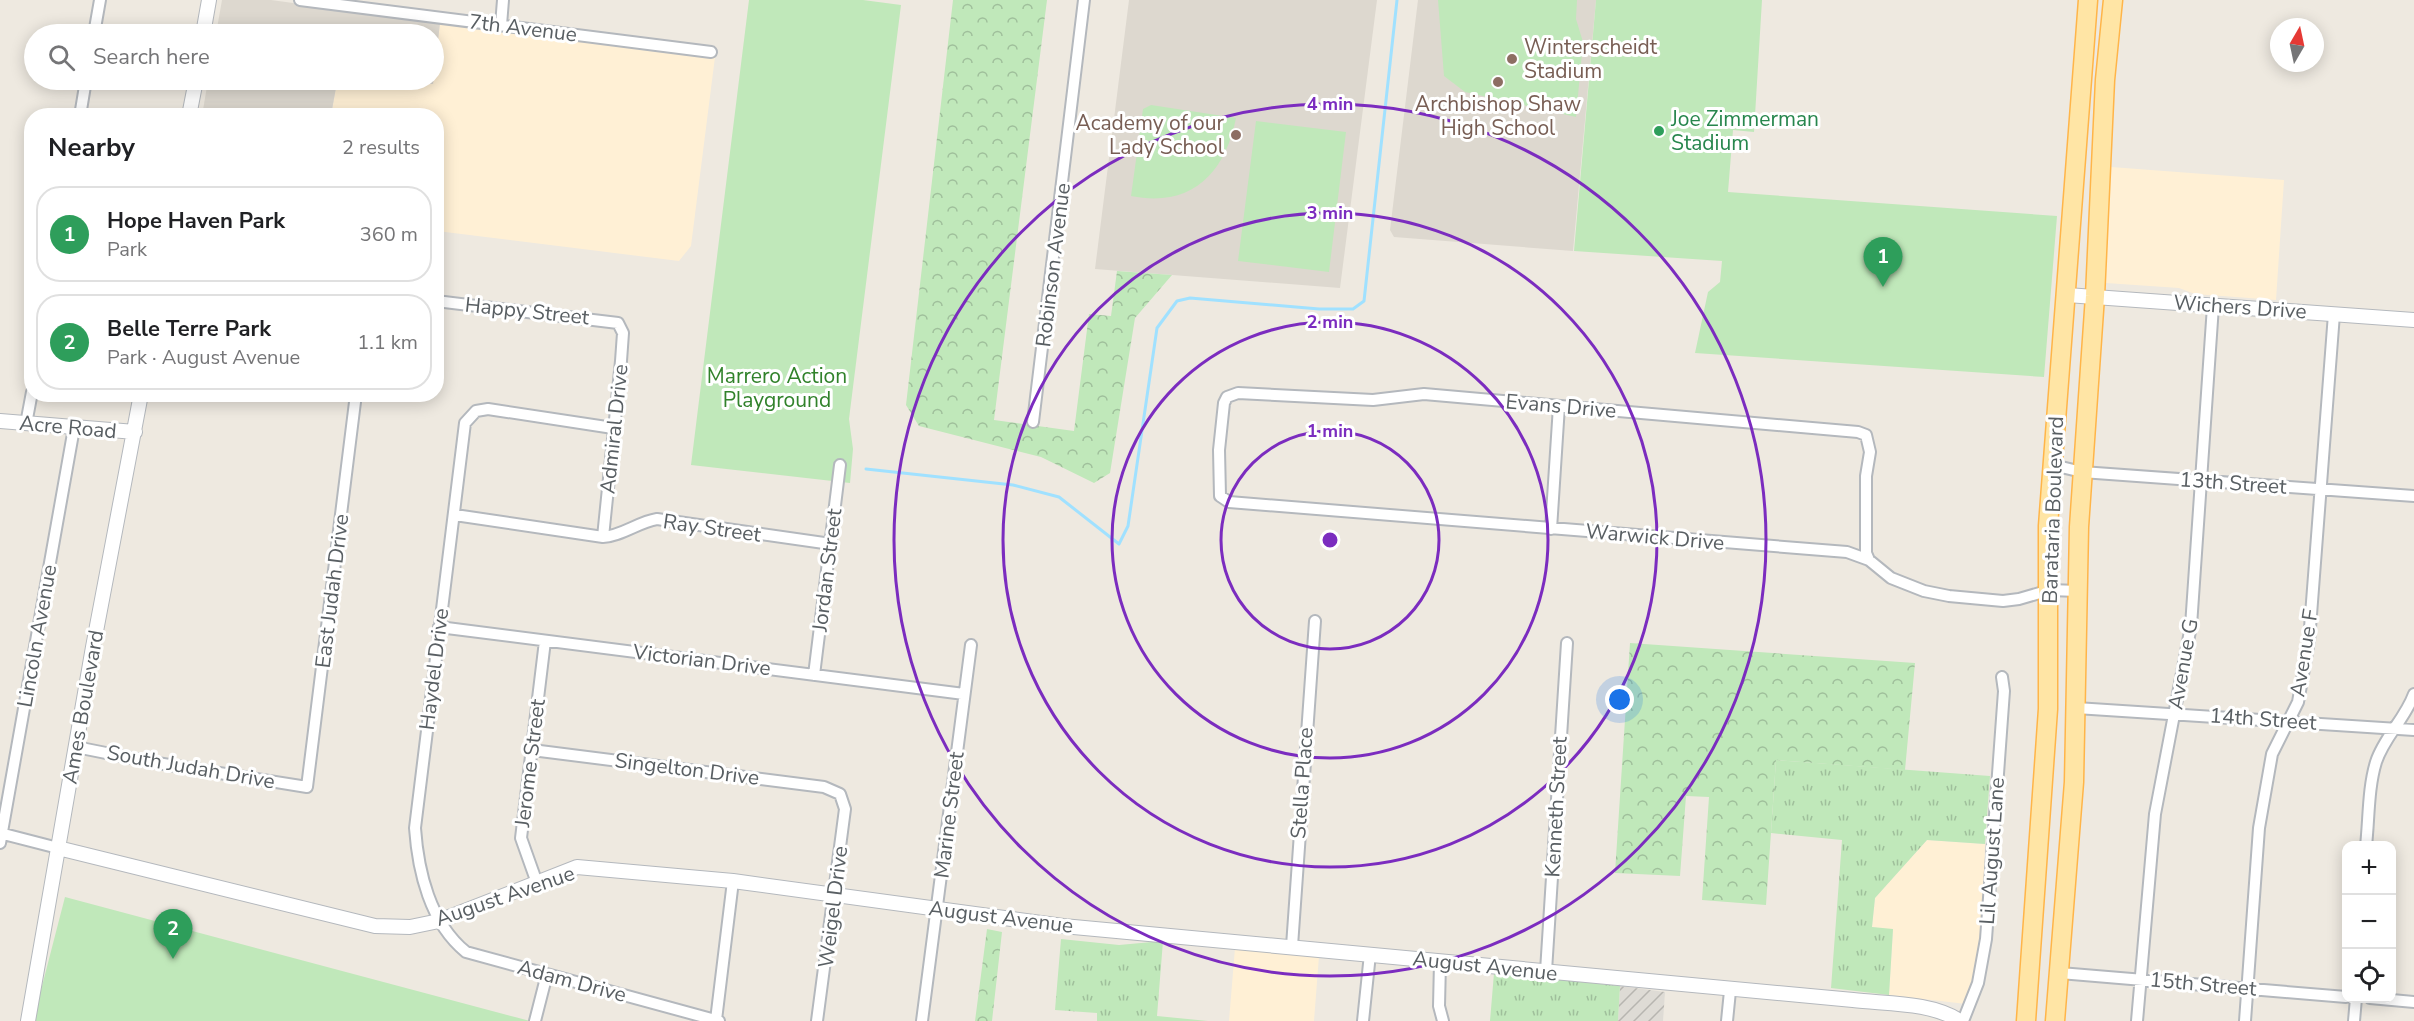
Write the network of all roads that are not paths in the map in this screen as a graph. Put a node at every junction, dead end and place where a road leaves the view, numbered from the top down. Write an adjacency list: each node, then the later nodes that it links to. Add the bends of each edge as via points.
1 (100, 0): 8 (street)
2 (209, 0): 9 (street)
3 (300, 0): 10 (street, 7th Avenue)
4 (504, 0): 10 (street)
5 (1084, 0): 28 (street, Robinson Avenue)
6 (2088, 0): 16 (main road, Barataria Boulevard)
7 (2113, 0): 17 (main road, Barataria Boulevard, via 2105,80)
8 (96, 24)
9 (205, 24)
10 (501, 25): 11 (street, 7th Avenue)
11 (711, 52)
12 (84, 90): 14 (street)
13 (194, 90): 15 (street)
14 (81, 108)
15 (191, 108)
16 (2067, 295): 17 (street, Wichers Drive); 34 (main road, Barataria Boulevard)
17 (2095, 297): 19 (street, Wichers Drive); 35 (main road, Barataria Boulevard)
18 (444, 302): 22 (street, Happy Street)
19 (2213, 306): 20 (street, Wichers Drive); 36 (street, Avenue G)
20 (2334, 314): 21 (street, Wichers Drive); 37 (street, Avenue F)
21 (2414, 320)
22 (618, 323): 31 (street, Admiral Drive, via 623,333)
23 (30, 402): 29 (street)
24 (140, 402): 32 (street, Ames Boulevard)
25 (355, 402): 63 (street, East Judah Drive)
26 (1559, 406): 39 (street, Evans Drive, via 1424,394 1373,400 1238,393 1227,397 1224,403 1219,450); 41 (street); 44 (street, Evans Drive, via 1866,435 1870,452 1866,476)
27 (0, 421): 29 (street, Acre Road)
28 (1033, 422)
29 (26, 424): 30 (street, Acre Road)
30 (74, 428): 32 (street, Acre Road); 65 (street, Lincoln Avenue)
31 (613, 428): 40 (street, Haydel Drive, via 488,409 476,411 469,416 463,433); 42 (street, Admiral Drive)
32 (135, 432): 61 (street, Ames Boulevard)
33 (840, 465): 43 (street, Jordan Street)
34 (2053, 465): 35 (street, 13th Street); 45 (main road, Barataria Boulevard, via 2048,526)
35 (2082, 472): 36 (street, 13th Street); 46 (main road, Barataria Boulevard)
36 (2200, 481): 37 (street, 13th Street); 57 (street, Avenue G, via 2191,626)
37 (2321, 488): 38 (street, 13th Street); 58 (street, Avenue F, via 2309,641 2298,702)
38 (2414, 496)
39 (1222, 499): 41 (street, Warwick Drive)
40 (454, 515): 42 (street, Ray Street); 48 (street, Haydel Drive)
41 (1551, 529): 44 (street, Warwick Drive, via 1847,552)
42 (603, 537): 43 (street, Ray Street, via 657,519)
43 (831, 544): 52 (street, Jordan Street)
44 (1869, 560): 45 (street, Warwick Drive, via 1891,578 1949,596 2003,601)
45 (2050, 590): 46 (street, Warwick Drive); 95 (main road, Barataria Boulevard, via 2048,709)
46 (2078, 591): 56 (main road, Barataria Boulevard)
47 (1315, 621): 73 (street, Stella Place)
48 (439, 627): 49 (street, Victorian Drive); 72 (street, Haydel Drive, via 415,828 417,861)
49 (545, 641): 52 (street, Victorian Drive); 62 (street, Jerome Street)
50 (1567, 643): 76 (street, Kenneth Street)
51 (971, 645): 54 (street, Marine Street)
52 (814, 675): 54 (street, Victorian Drive)
53 (2002, 677): 94 (street, Lil August Lane, via 1986,939 1978,983)
54 (964, 694): 71 (street, Marine Street)
55 (2414, 694): 59 (street)
56 (2076, 708): 57 (street, 14th Street); 77 (main road, Barataria Boulevard)
57 (2174, 712): 58 (street, 14th Street); 79 (street, Avenue G, via 2156,814)
58 (2288, 721): 59 (street, 14th Street); 80 (street, Avenue F, via 2272,754 2259,828)
59 (2396, 729): 60 (street, 14th Street); 66 (street, via 2376,763)
60 (2414, 730)
61 (76, 747): 63 (street, South Judah Drive); 67 (street, Ames Boulevard)
62 (532, 750): 64 (street, Singelton Drive, via 824,787); 69 (street, Jerome Street, via 521,838)
63 (307, 787)
64 (840, 794): 70 (street, Weigel Drive, via 844,809)
65 (1, 836): 67 (street)
66 (2367, 841)
67 (58, 848): 72 (street, August Avenue, via 375,926 410,927); 86 (street, Ames Boulevard)
68 (733, 881): 69 (street, August Avenue, via 577,867); 70 (street, August Avenue); 88 (street)
69 (537, 883): 72 (street, August Avenue)
70 (835, 896): 71 (street, August Avenue); 89 (street, Weigel Drive)
71 (937, 908): 73 (street, August Avenue, via 1063,926); 90 (street, Marine Street)
72 (440, 921): 78 (street, Adam Drive, via 452,941 466,952)
73 (1292, 946): 74 (street, August Avenue)
74 (1370, 954): 75 (street, August Avenue); 91 (street)
75 (1440, 962): 76 (street, August Avenue); 92 (street, via 1439,1006)
76 (1546, 972): 81 (street, August Avenue)
77 (2060, 972): 79 (street, 15th Street); 96 (main road, Barataria Boulevard)
78 (547, 974): 87 (street); 88 (street, Adam Drive)
79 (2139, 979): 80 (street, 15th Street); 97 (street, Avenue G)
80 (2248, 987): 82 (street, 15th Street); 98 (street, Avenue F)
81 (1730, 991): 93 (street); 94 (street, August Avenue, via 1932,1009)
82 (2342, 997)
83 (2396, 1001): 84 (street)
84 (2414, 1002)
85 (2356, 1003): 99 (street)
86 (28, 1021)
87 (535, 1021)
88 (717, 1021)
89 (817, 1021)
90 (922, 1021)
91 (1363, 1021)
92 (1443, 1021)
93 (1727, 1021)
94 (1961, 1021)
95 (2026, 1021)
96 (2055, 1021)
97 (2137, 1021)
98 (2245, 1021)
99 (2354, 1021)

